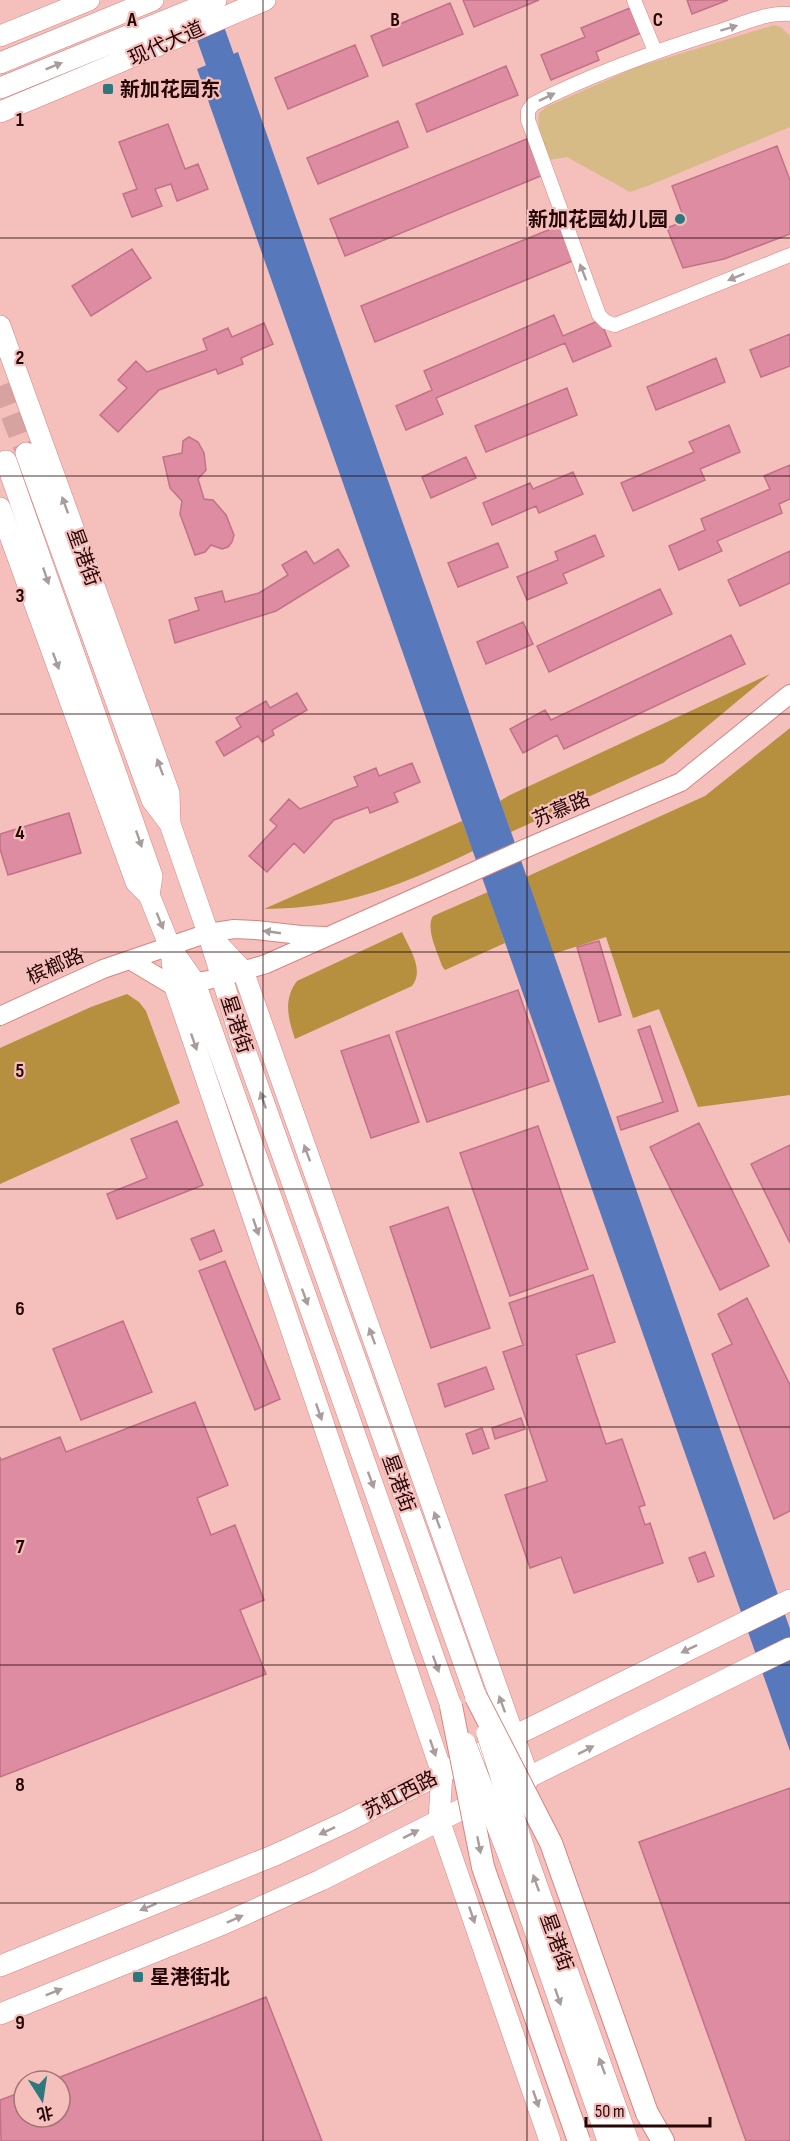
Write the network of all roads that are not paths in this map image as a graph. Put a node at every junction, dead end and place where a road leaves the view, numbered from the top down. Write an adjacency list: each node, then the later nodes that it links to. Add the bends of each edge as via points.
1 (89, 0): 7 (main road)
2 (153, 0): 9 (main road)
3 (265, 0): 5 (main road, 现代大道)
4 (634, 0): 8 (street)
5 (223, 7): 10 (main road, 现代大道, one-way to 5); 11 (main road, 现代大道, via 181,34 123,62)
6 (790, 14): 8 (street, one-way to 6, via 761,18)
7 (0, 36)
8 (655, 51): 12 (street, one-way to 8, via 615,325 599,315 529,127 528,111 552,94)
9 (0, 63)
10 (0, 88)
11 (0, 112)
12 (790, 255)
13 (0, 326): 18 (main road, 星港街, one-way to 13, via 169,793)
14 (26, 453): 18 (main road, 星港街, via 152,800)
15 (6, 461): 19 (main road, one-way to 19, via 152,876)
16 (0, 508): 19 (main road, one-way to 19, via 136,882)
17 (790, 694): 21 (main road, 苏慕路, via 681,782)
18 (170, 824): 20 (main road, 星港街)
19 (149, 895): 22 (main road, one-way to 22)
20 (208, 933): 21 (main road, 苏慕路, one-way to 20, via 234,929); 22 (main road, 苏慕路); 24 (main road); 25 (main road, 星港街)
21 (330, 936): 24 (main road, 苏慕路)
22 (170, 947): 23 (main road, 苏慕路); 26 (main road)
23 (130, 960): 26 (main road); 27 (main road, 槟榔路)
24 (243, 971): 25 (main road, 苏慕路); 32 (main road, one-way to 24)
25 (222, 977): 26 (main road, 苏慕路); 30 (main road, 星港街, one-way to 25)
26 (185, 985): 31 (main road, 星港街, one-way to 31, via 278,1222); 33 (main road, one-way to 33)
27 (0, 1016)
28 (788, 1601): 32 (main road, 苏虹西路, one-way to 32)
29 (790, 1648): 34 (main road, 苏虹西路, one-way to 29, bridge)
30 (476, 1697): 38 (highway, bridge, via 551,1843); 42 (main road, 星港街, one-way to 30, bridge, via 526,1855)
31 (451, 1706): 40 (highway, one-way to 40, bridge, via 483,1867); 41 (main road, 星港街, one-way to 41, bridge, via 510,1859)
32 (514, 1736): 33 (main road, 苏虹西路); 34 (main road)
33 (442, 1773): 35 (main road); 36 (main road, 苏虹西路, one-way to 36, via 275,1855)
34 (529, 1779): 35 (main road, 苏虹西路)
35 (439, 1820): 37 (main road, 苏虹西路, one-way to 35, via 223,1924); 39 (main road, one-way to 39)
36 (0, 1966)
37 (0, 2014)
38 (647, 2113): 43 (highway); 44 (highway)
39 (550, 2141)
40 (579, 2141)
41 (608, 2141)
42 (628, 2141)
43 (657, 2141)
44 (663, 2141)

